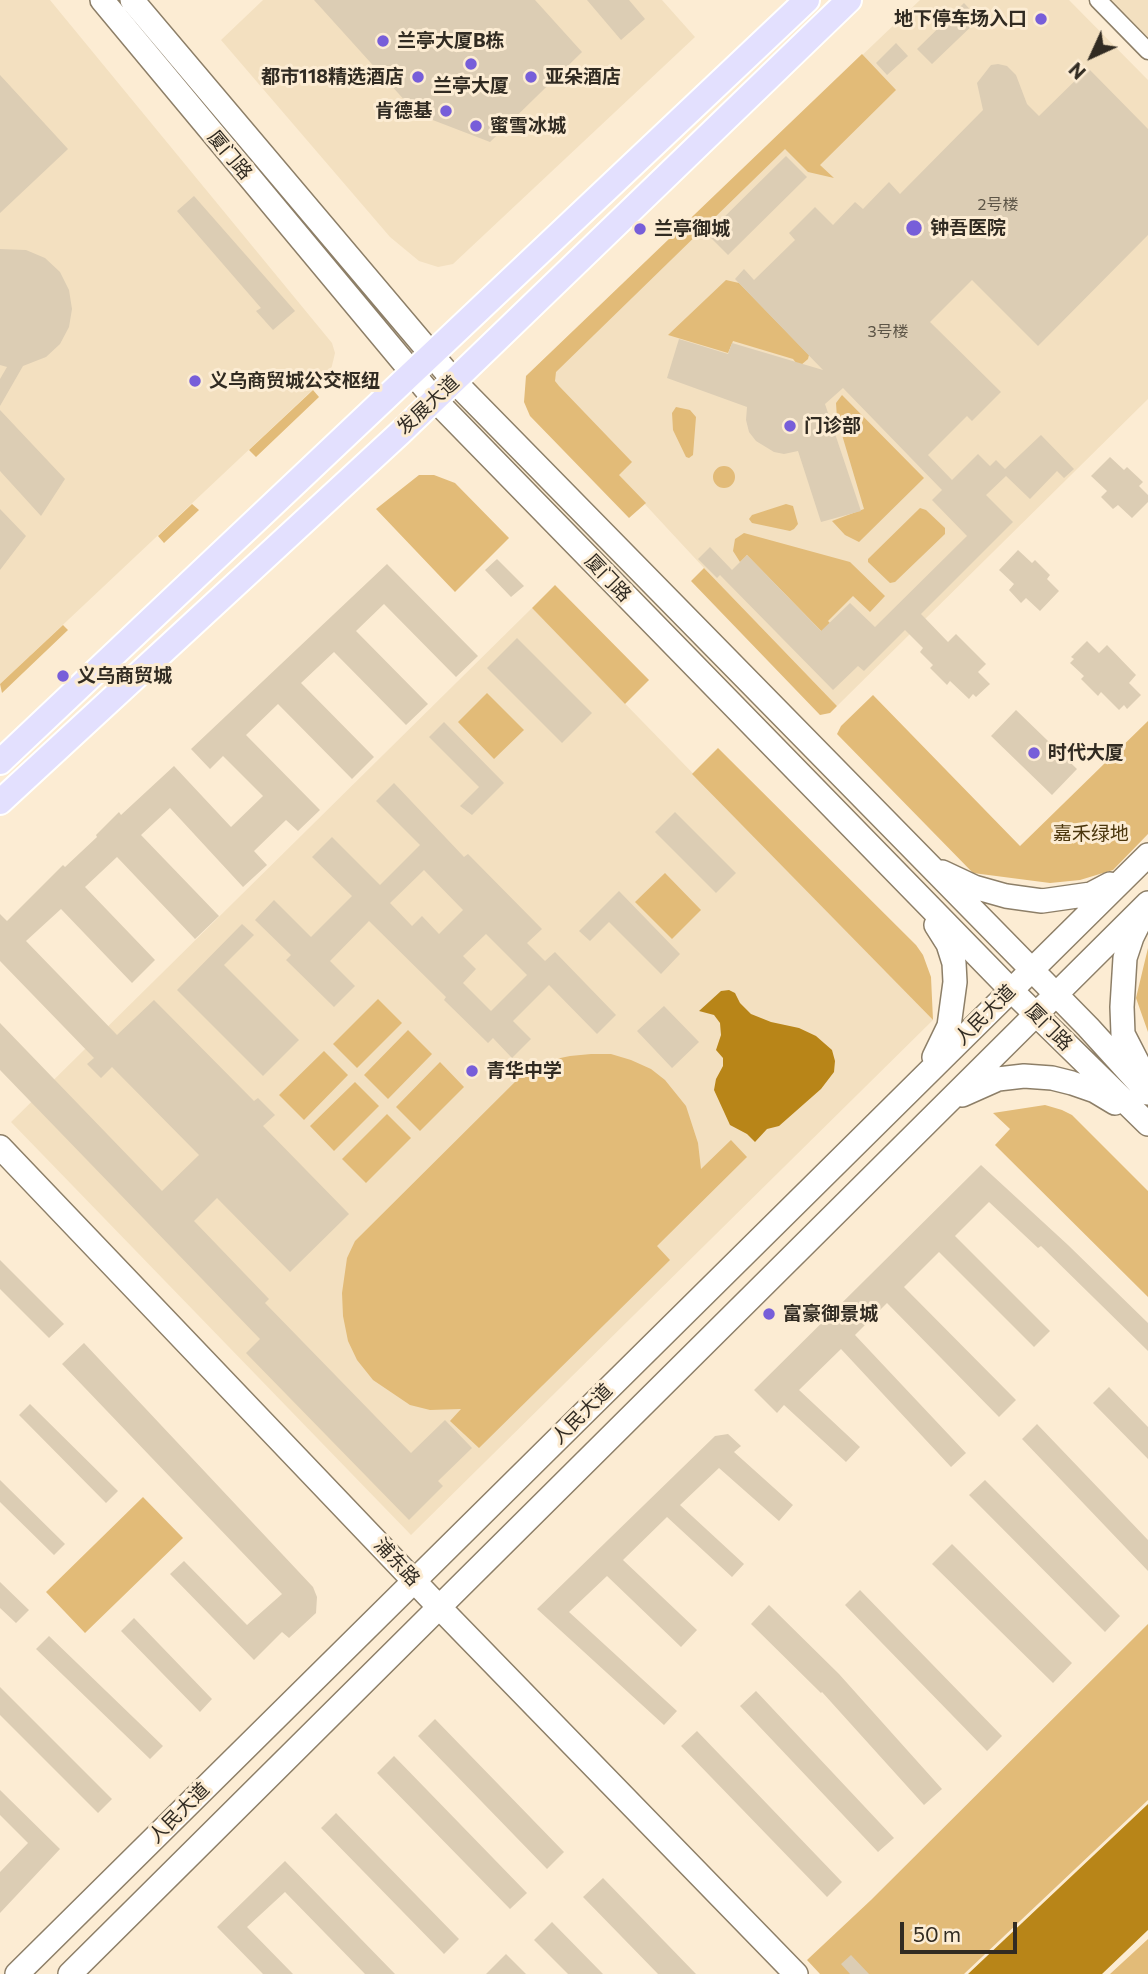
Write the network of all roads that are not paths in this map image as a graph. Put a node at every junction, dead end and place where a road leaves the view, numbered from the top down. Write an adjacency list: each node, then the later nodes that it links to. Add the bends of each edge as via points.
1 (102, 0): 8 (street, 厦门路)
2 (132, 0): 7 (street, 厦门路)
3 (807, 0): 7 (main road, 发展大道)
4 (849, 0): 9 (main road, 发展大道)
5 (1098, 0): 6 (street)
6 (1148, 51)
7 (433, 355): 8 (main road, 发展大道); 9 (street, 厦门路)
8 (411, 374): 10 (street, 厦门路); 11 (main road, 发展大道)
9 (454, 381): 10 (main road, 发展大道); 14 (street, 厦门路)
10 (435, 400): 12 (main road, 发展大道); 16 (street, 厦门路)
11 (0, 762)
12 (0, 802)
13 (1148, 855): 15 (street, 人民大道)
14 (929, 867): 15 (street, via 974,887 1042,901 1091,894); 18 (street, 厦门路)
15 (1131, 872): 18 (street, 人民大道)
16 (913, 890): 19 (street, 厦门路); 22 (street, via 948,944 954,963 949,1027)
17 (1148, 905): 20 (street, 人民大道); 23 (street, via 1125,958 1122,1007 1123,1034)
18 (1030, 971): 19 (street, 人民大道); 20 (street, 厦门路)
19 (1011, 990): 21 (street, 厦门路); 22 (street, 人民大道)
20 (1055, 995): 21 (street, 人民大道); 24 (street, 厦门路)
21 (1036, 1014): 25 (street, 人民大道); 26 (street, 厦门路)
22 (925, 1076): 28 (street, 人民大道)
23 (1148, 1083)
24 (1148, 1093)
25 (949, 1100): 26 (street, via 998,1079 1052,1077 1095,1091); 29 (street, 人民大道)
26 (1146, 1123)
27 (0, 1147): 28 (street, 浦东路)
28 (414, 1580): 29 (street, 浦东路); 30 (street, 人民大道)
29 (439, 1607): 31 (street, 人民大道); 32 (street, 浦东路)
30 (17, 1974)
31 (70, 1974)
32 (796, 1974)

